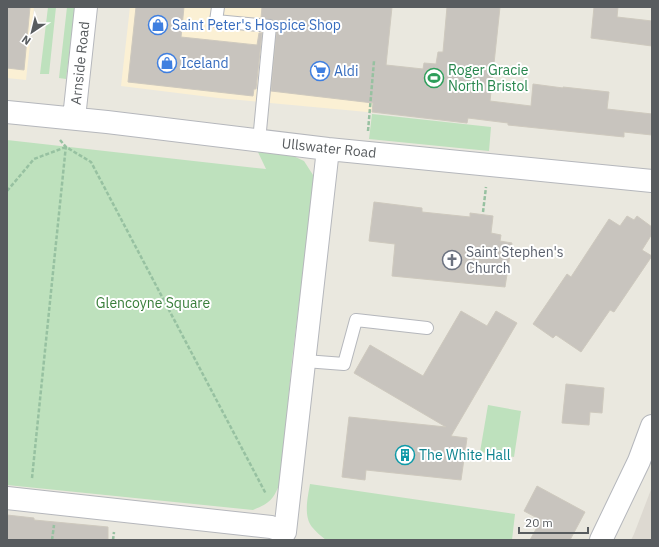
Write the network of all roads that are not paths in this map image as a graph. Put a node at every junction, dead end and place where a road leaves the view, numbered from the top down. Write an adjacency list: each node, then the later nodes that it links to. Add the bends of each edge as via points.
1 (86, 7): 4 (street, Arnside Road)
2 (218, 7): 5 (lane, via 216,22 270,26)
3 (7, 112): 4 (street, Ullswater Road)
4 (74, 118): 5 (street, Ullswater Road)
5 (259, 141): 6 (street, Ullswater Road)
6 (328, 149): 7 (street, Ullswater Road); 9 (street)
7 (652, 181)
8 (427, 328): 9 (lane, via 356,320 344,364)
9 (305, 361): 12 (street)
10 (652, 426): 13 (street, via 639,461)
11 (7, 498): 12 (street, via 271,527)
12 (293, 536)
13 (601, 540)

